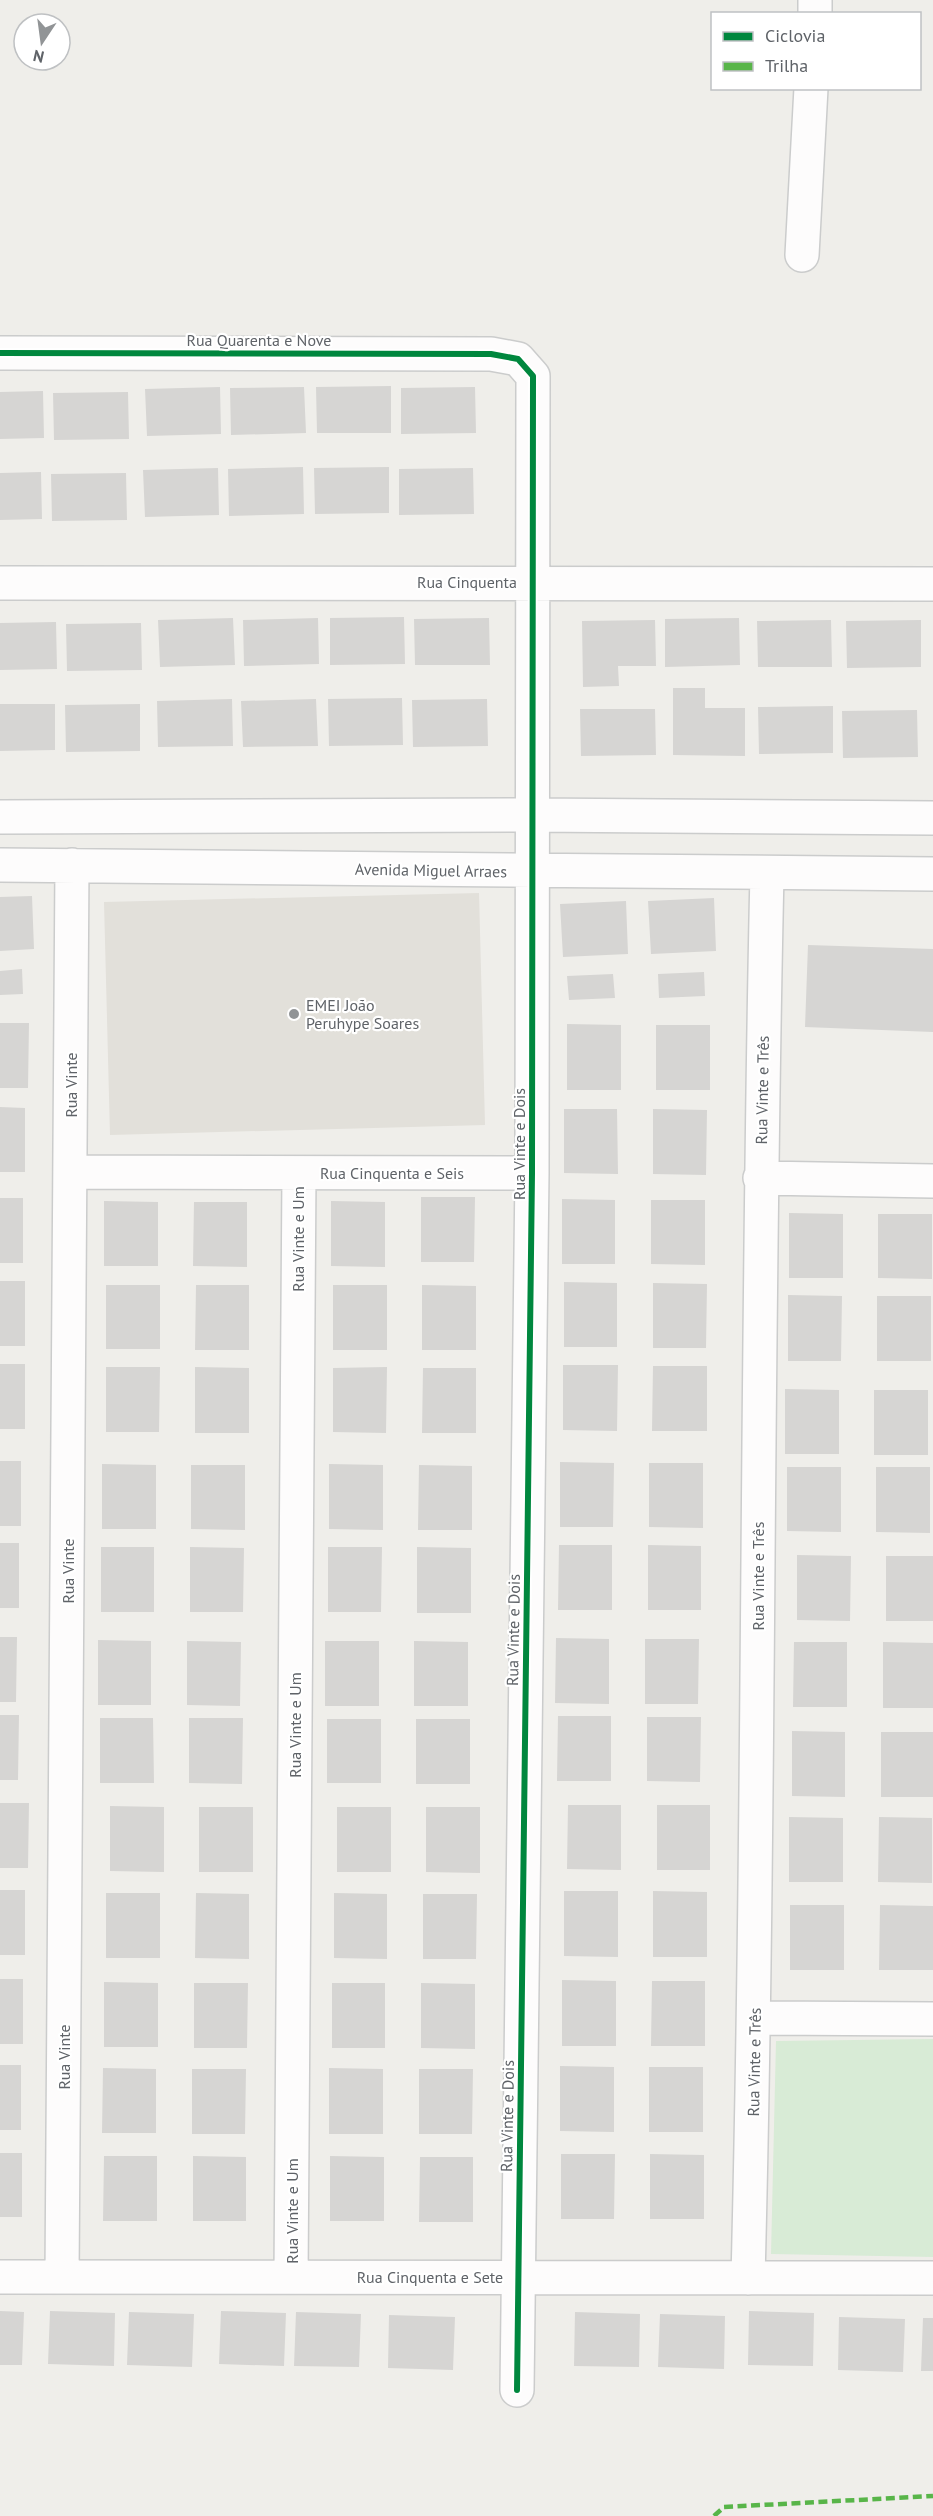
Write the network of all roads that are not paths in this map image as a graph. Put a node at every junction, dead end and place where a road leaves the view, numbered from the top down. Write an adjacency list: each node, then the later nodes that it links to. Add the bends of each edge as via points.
1 (811, 90): 2 (street)
2 (802, 255)
3 (0, 353): 4 (street, Rua Quarenta e Nove, via 491,354)
4 (518, 359): 6 (street, Rua Vinte e Dois, via 533,376)
5 (0, 582): 6 (street, Rua Cinquenta)
6 (534, 582): 7 (street, Rua Cinquenta); 8 (street, Rua Vinte e Dois)
7 (933, 584)
8 (531, 815): 9 (street); 10 (street); 13 (street, Rua Vinte e Dois)
9 (0, 817)
10 (933, 818)
11 (0, 865): 12 (street, Avenida Miguel Arraes)
12 (72, 865): 13 (street, Avenida Miguel Arraes); 16 (street, Rua Vinte)
13 (532, 871): 14 (street, Avenida Miguel Arraes); 18 (street, Rua Vinte e Dois)
14 (766, 874): 15 (street, Avenida Miguel Arraes); 19 (street, Rua Vinte e Três)
15 (933, 874)
16 (71, 1172): 17 (street, Rua Cinquenta e Seis); 24 (street, Rua Vinte)
17 (299, 1173): 18 (street, Rua Cinquenta e Seis); 25 (street, Rua Vinte e Um)
18 (532, 1173): 26 (street, Rua Vinte e Dois)
19 (760, 1178): 20 (street); 21 (street, Rua Vinte e Três)
20 (933, 1181)
21 (755, 2018): 22 (street); 27 (street, Rua Vinte e Três)
22 (933, 2019)
23 (0, 2277): 24 (street, Rua Cinquenta e Sete)
24 (63, 2277): 25 (street, Rua Cinquenta e Sete)
25 (291, 2277): 26 (street, Rua Cinquenta e Sete)
26 (518, 2277): 27 (street, Rua Cinquenta e Sete); 29 (street, Rua Vinte e Dois)
27 (748, 2278): 28 (street, Rua Cinquenta e Sete)
28 (933, 2278)
29 (517, 2390)

